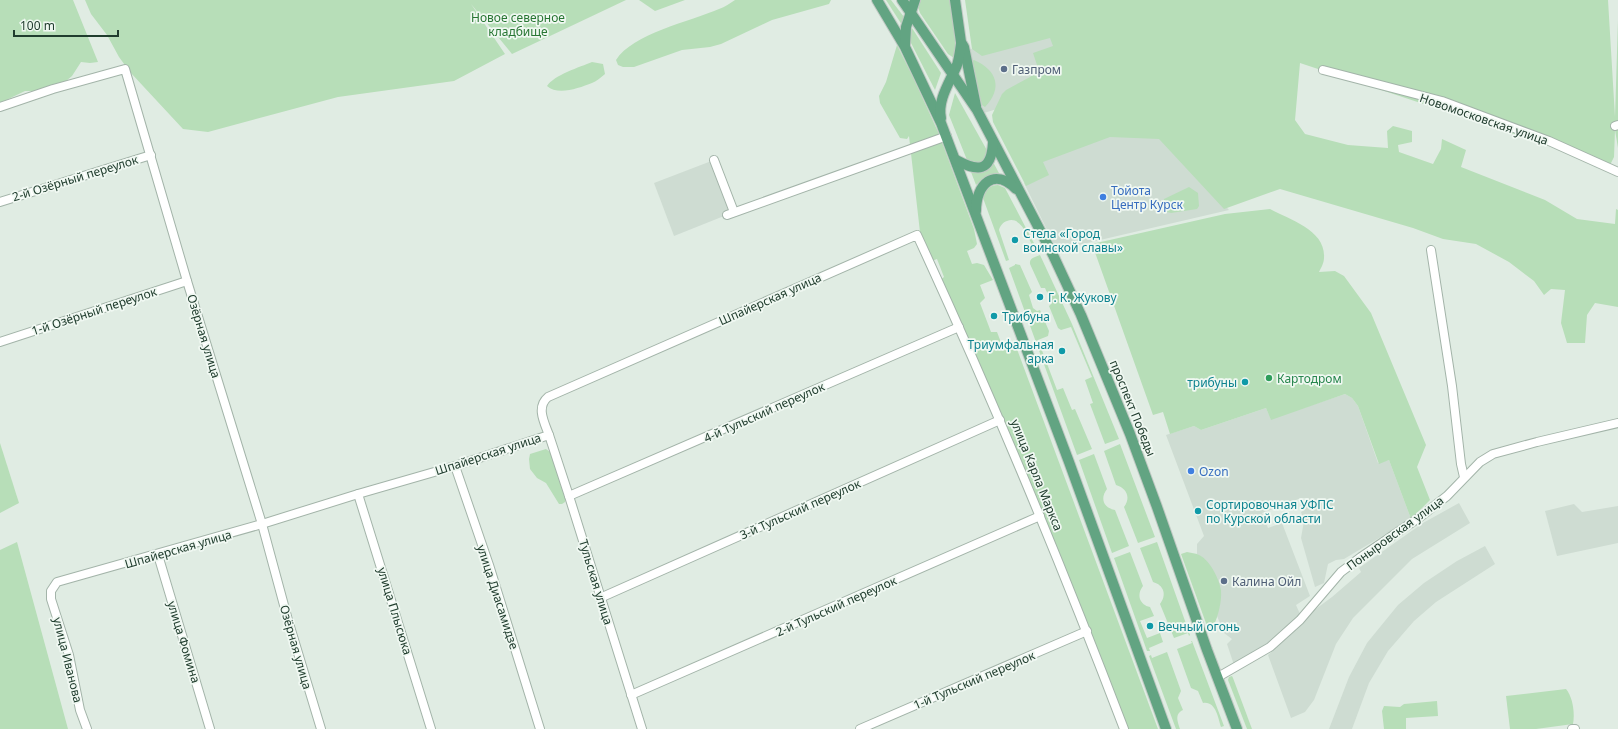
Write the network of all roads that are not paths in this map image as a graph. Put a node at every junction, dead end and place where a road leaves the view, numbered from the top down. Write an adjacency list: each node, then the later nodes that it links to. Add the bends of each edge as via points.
1 (878, 0): 7 (main road)
2 (902, 0): 5 (main road)
3 (915, 0): 5 (main road)
4 (955, 0): 6 (main road)
5 (911, 12): 7 (main road); 9 (main road)
6 (961, 42): 9 (main road); 11 (main road, via 969,68)
7 (905, 47): 12 (main road)
8 (1323, 70): 18 (street, Новомосковская улица, via 1442,101 1549,141)
9 (952, 75): 11 (main road); 12 (main road, via 940,108)
10 (0, 107): 15 (street, Озёрная улица, via 125,69)
11 (976, 110): 14 (main road, проспект Победы)
12 (941, 123): 13 (main road)
13 (946, 136): 16 (street, via 731,214); 17 (main road)
14 (993, 143): 17 (main road, via 990,160 985,166 975,168); 19 (main road, проспект Победы)
15 (150, 155): 20 (street, 2-й Озёрный переулок); 24 (street, Озёрная улица)
16 (714, 160)
17 (956, 160): 21 (main road)
18 (1618, 172)
19 (1021, 193): 21 (main road, via 1004,180 990,180 980,189); 40 (main road, проспект Победы, via 1081,315 1127,427)
20 (0, 202)
21 (976, 214): 50 (main road)
22 (917, 235): 25 (street, улица Карла Маркса); 29 (street, Шпайерская улица, via 548,397 541,406 541,412)
23 (1431, 250): 31 (street)
24 (187, 281): 26 (street, 1-й Озёрный переулок); 35 (street, Озёрная улица)
25 (959, 327): 27 (street, улица Карла Маркса); 33 (street, 4-й Тульский переулок)
26 (0, 342)
27 (1000, 420): 34 (street, улица Карла Маркса); 38 (street, 3-й Тульский переулок)
28 (1618, 423): 31 (street, Поныровская улица, via 1493,454)
29 (549, 435): 30 (street, Шпайерская улица); 33 (street, Тульская улица)
30 (455, 466): 32 (street, Шпайерская улица); 46 (street, улица Диасамидзе)
31 (1464, 477): 40 (street, Поныровская улица, via 1447,496 1341,572 1295,624 1270,647)
32 (358, 494): 35 (street, Шпайерская улица); 45 (street, улица Плысюка)
33 (569, 496): 38 (street, Тульская улица)
34 (1040, 516): 39 (street, улица Карла Маркса); 41 (street, 2-й Тульский переулок)
35 (262, 524): 36 (street, Шпайерская улица); 44 (street, Озёрная улица)
36 (158, 555): 37 (street, Шпайерская улица, via 57,582); 43 (street, улица Фомина)
37 (50, 591): 42 (street, улица Иванова)
38 (600, 598): 41 (street, Тульская улица)
39 (1087, 631): 48 (street, 1-й Тульский переулок); 49 (street, улица Карла Маркса)
40 (1218, 677): 51 (main road, проспект Победы)
41 (631, 695): 47 (street, Тульская улица)
42 (87, 729)
43 (210, 729)
44 (320, 729)
45 (431, 729)
46 (540, 729)
47 (642, 729)
48 (860, 729)
49 (1124, 729)
50 (1166, 729)
51 (1237, 729)

